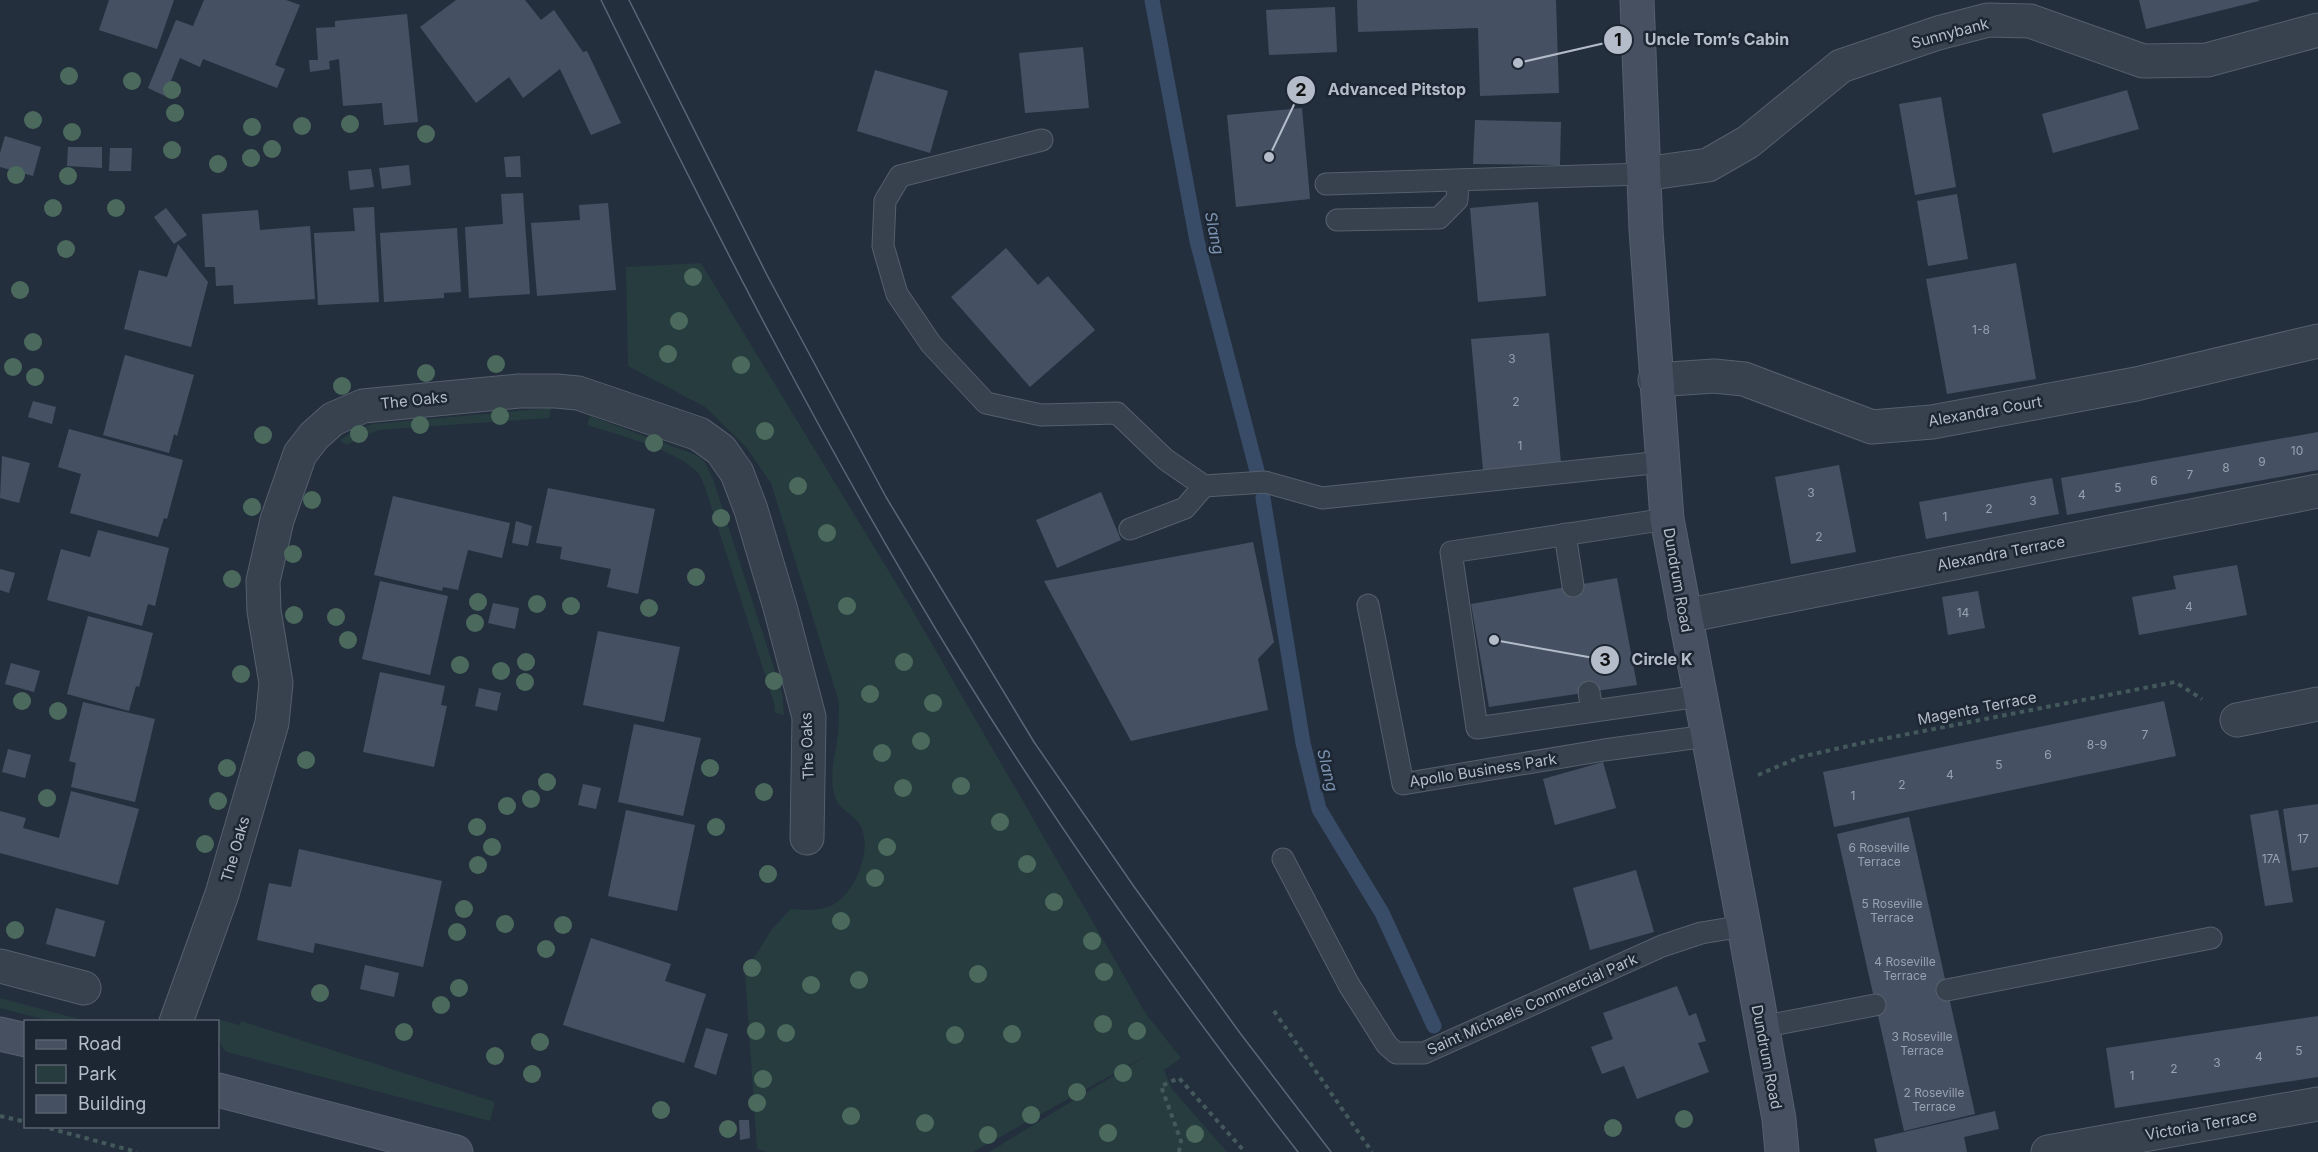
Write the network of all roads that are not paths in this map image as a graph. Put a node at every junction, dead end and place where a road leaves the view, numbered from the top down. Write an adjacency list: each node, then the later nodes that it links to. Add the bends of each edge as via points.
1 (1637, 0): 4 (main road, Dundrum Road)
2 (2318, 30): 4 (street, Sunnybank, via 2207,60 2144,61 2030,21 1988,20 1841,66 1748,142 1708,165)
3 (1042, 141): 11 (lane, via 900,176 885,201 883,246 897,294 931,344 986,403 1041,415 1117,413 1165,459)
4 (1644, 174): 5 (lane); 9 (main road, Dundrum Road)
5 (1458, 181): 6 (lane); 7 (lane, via 1457,200 1439,218)
6 (1326, 184)
7 (1337, 220)
8 (2318, 341): 9 (street, Alexandra Court, via 2136,384 1932,422 1872,427 1744,379 1714,376)
9 (1655, 380): 10 (main road, Dundrum Road)
10 (1662, 462): 11 (lane, via 1322,498 1265,482); 13 (main road, Dundrum Road)
11 (1204, 486): 14 (lane, via 1185,508)
12 (2318, 491): 18 (street, Alexandra Terrace)
13 (1667, 519): 15 (lane); 18 (main road, Dundrum Road)
14 (1130, 529)
15 (1565, 534): 16 (lane); 19 (lane, via 1451,552 1477,728 1590,702)
16 (1573, 586)
17 (1368, 605): 22 (lane, Apollo Business Park, via 1403,784)
18 (1684, 616): 19 (main road, Dundrum Road)
19 (1699, 696): 22 (main road, Dundrum Road)
20 (2318, 704): 21 (street)
21 (2237, 720)
22 (1707, 736): 25 (main road, Dundrum Road)
23 (807, 838): 31 (street, The Oaks, via 809,717 751,510 737,473 721,450 699,434 578,393 519,391 363,406 333,419 300,454 277,520 263,581 276,683 272,723 222,894)
24 (1283, 859): 25 (lane, Saint Michaels Commercial Park, via 1349,985 1396,1053 1424,1053 1662,946 1701,933)
25 (1744, 926): 32 (main road, Dundrum Road)
26 (2211, 938): 29 (lane)
27 (0, 966): 28 (street)
28 (84, 988)
29 (1947, 990)
30 (1875, 1005): 32 (lane)
31 (177, 1020)
32 (1761, 1027): 38 (main road, Dundrum Road)
33 (0, 1034): 34 (main road)
34 (24, 1040)
35 (219, 1090): 37 (main road)
36 (2318, 1104): 39 (street, Victoria Terrace)
37 (456, 1152)
38 (1782, 1152)
39 (2048, 1152)

